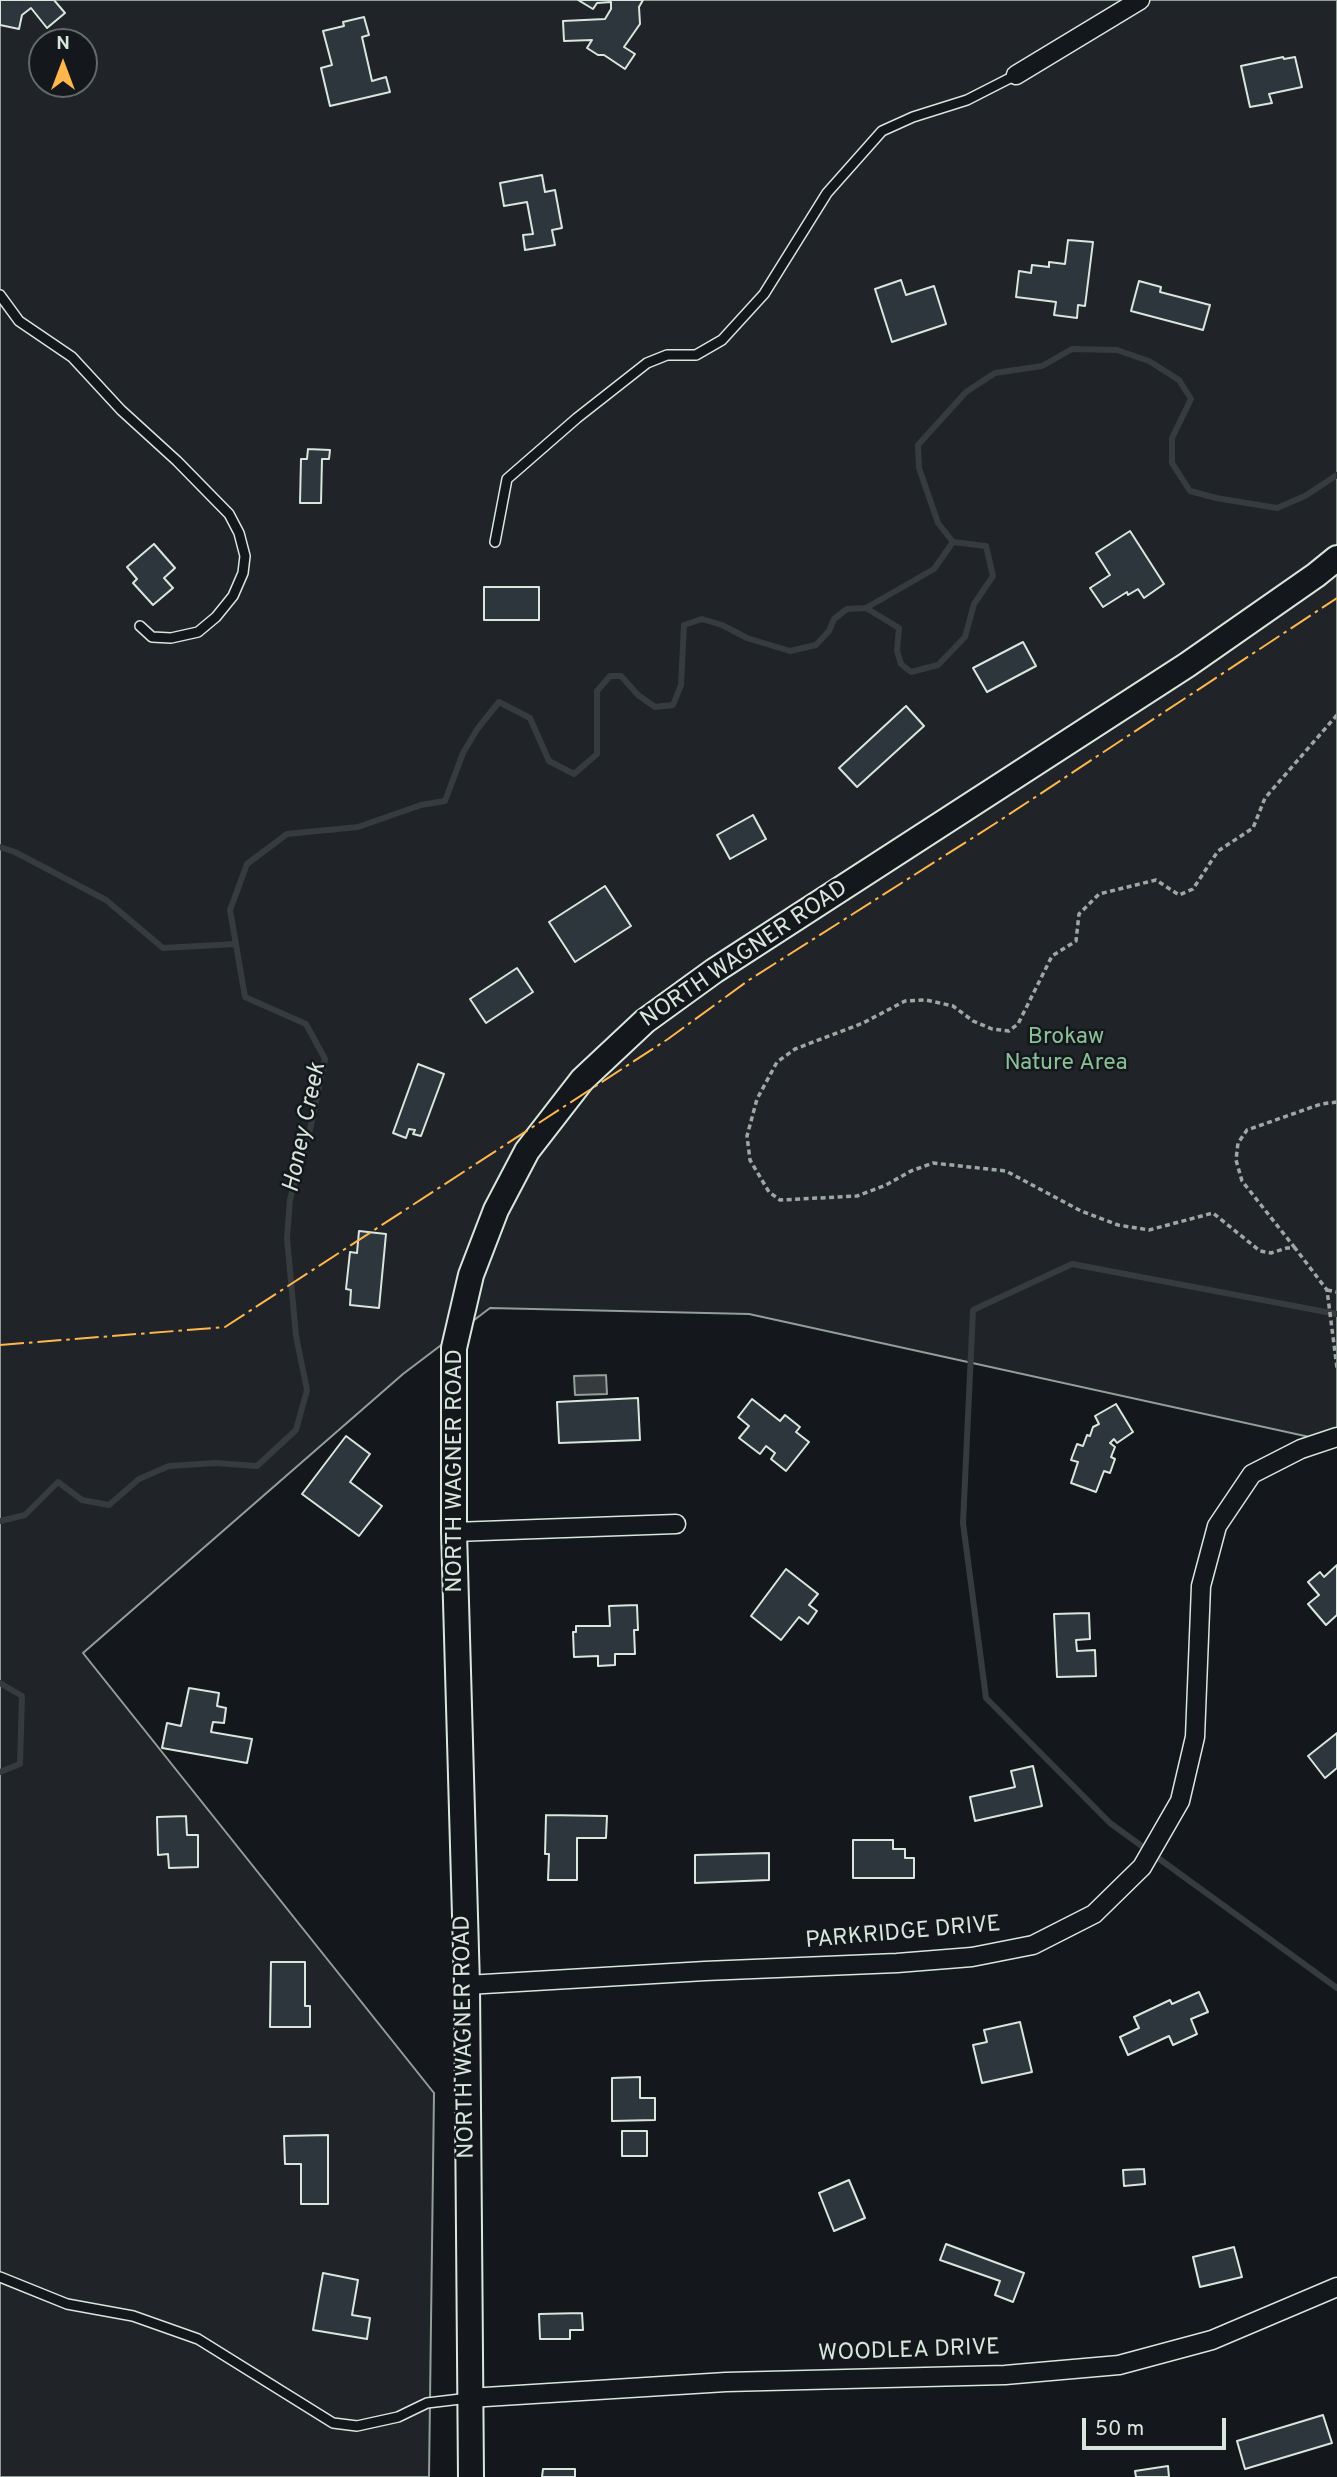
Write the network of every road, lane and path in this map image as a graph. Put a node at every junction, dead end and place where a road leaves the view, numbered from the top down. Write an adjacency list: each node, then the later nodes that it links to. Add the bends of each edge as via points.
1 (1140, 0): 2 (street)
2 (1016, 75): 4 (lane, via 967,100 882,131 827,193 764,294 722,340 696,355 667,355 647,363 507,479)
3 (0, 295): 6 (lane, via 19,321 72,357 177,461 229,514 239,533 245,556 243,573 233,596 216,617 198,632 172,638 152,637)
4 (495, 542)
5 (1337, 558): 15 (street, NORTH WAGNER ROAD, via 1187,665 714,971 645,1021 582,1080 527,1151 496,1210 471,1275 454,1348)
6 (139, 626)
7 (1337, 715): 9 (path, via 1265,798 1253,828 1218,851 1192,889 1179,895 1156,880 1100,894 1079,914 1076,941 1052,956 1018,1024 1009,1031 972,1021 953,1006 926,999 905,1001 795,1049 777,1062 757,1099 747,1136 750,1160 769,1192 780,1200 856,1196 933,1164 971,1166 1006,1171 1118,1225 1149,1230 1213,1213 1260,1251)
8 (1337, 1102): 9 (path, via 1247,1130 1237,1143 1242,1181)
9 (1295, 1248): 10 (path)
10 (1327, 1290): 11 (path); 12 (path)
11 (1337, 1292)
12 (1337, 1368)
13 (1337, 1437): 16 (street, PARKRIDGE DRIVE, via 1252,1474 1217,1526 1200,1586 1195,1737 1180,1801 1142,1867 1094,1914 1033,1945 972,1957)
14 (676, 1524): 15 (street)
15 (454, 1532): 16 (street, NORTH WAGNER ROAD)
16 (467, 1985): 19 (street, NORTH WAGNER ROAD)
17 (0, 2277): 19 (lane, via 67,2304 133,2316 198,2339 333,2423 357,2426 398,2417 427,2403)
18 (1337, 2287): 19 (street, WOODLEA DRIVE, via 1212,2340 1119,2365 1004,2375 726,2382)
19 (469, 2398): 20 (street, NORTH WAGNER ROAD)
20 (471, 2477)

